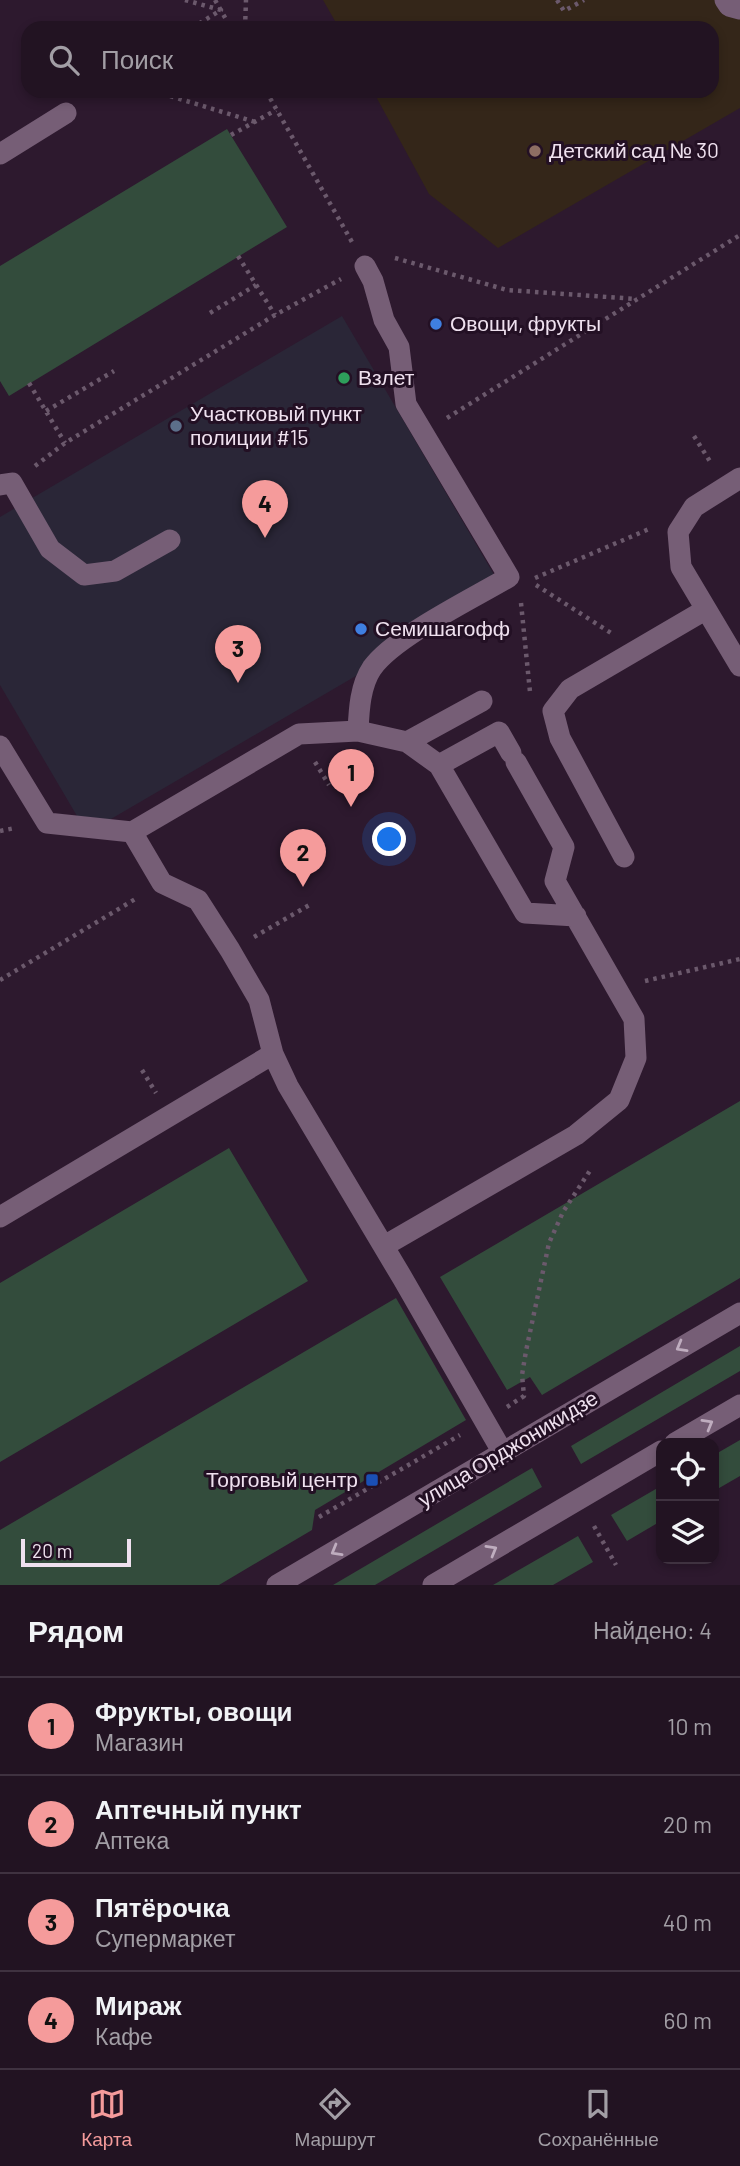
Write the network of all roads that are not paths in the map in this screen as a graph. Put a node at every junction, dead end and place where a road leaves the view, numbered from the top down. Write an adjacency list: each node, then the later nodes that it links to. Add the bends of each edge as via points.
1 (724, 0): 2 (street)
2 (740, 9)
3 (66, 113): 4 (street)
4 (0, 154)
5 (365, 266): 12 (street, via 399,347 406,404 509,577 398,643 372,668 360,697)
6 (740, 478): 9 (street, via 694,507 678,532 681,567)
7 (6, 484): 8 (street, via 50,549 84,575 116,570)
8 (170, 540)
9 (705, 610): 10 (street); 17 (street, via 570,689 553,711 561,738)
10 (740, 666)
11 (482, 701): 13 (street)
12 (358, 731): 13 (street); 16 (street, via 299,734)
13 (407, 742): 15 (street)
14 (0, 746): 16 (street, via 47,823)
15 (439, 765): 18 (street, via 525,914); 18 (street, via 499,732 564,847 555,881)
16 (132, 832): 19 (street, via 162,883 198,900 230,950 259,1000)
17 (624, 857)
18 (576, 916): 21 (street, via 634,1018 636,1058 619,1100 576,1135)
19 (273, 1054): 20 (street); 21 (street)
20 (0, 1217)
21 (383, 1246): 25 (street)
22 (740, 1313): 25 (street, улица Орджоникидзе, one-way to 25)
23 (740, 1405): 24 (street, one-way to 23)
24 (684, 1438)
25 (503, 1453): 27 (street, улица Орджоникидзе, one-way to 27)
26 (656, 1454): 28 (street, one-way to 26)
27 (277, 1585)
28 (433, 1585)

